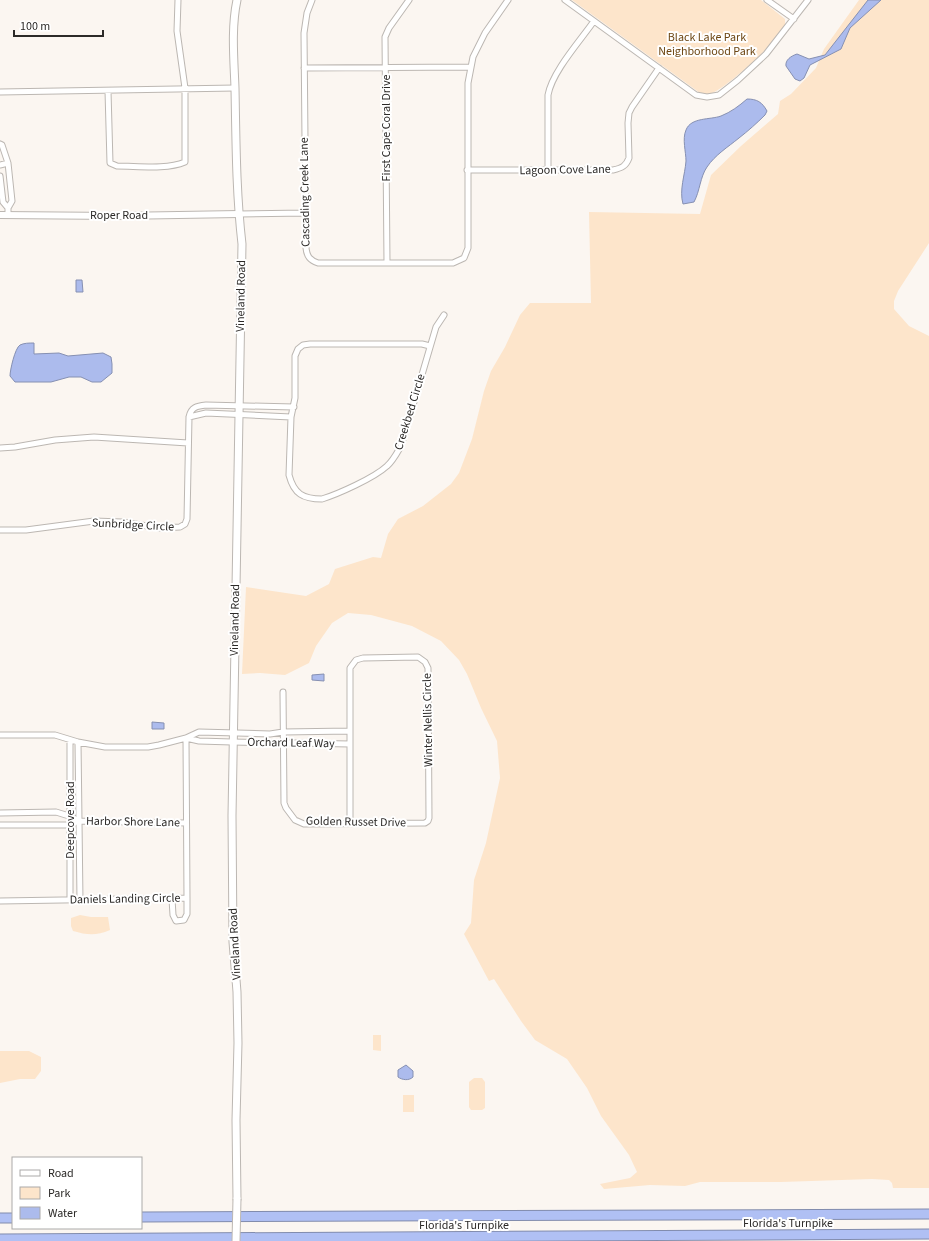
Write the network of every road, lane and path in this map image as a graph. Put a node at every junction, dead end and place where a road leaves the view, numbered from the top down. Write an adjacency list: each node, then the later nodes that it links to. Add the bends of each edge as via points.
1 (178, 0): 15 (street, via 177,31)
2 (237, 0): 16 (main road, Vineland Road, via 234,23)
3 (312, 0): 12 (street, Cascading Creek Lane, via 304,33)
4 (409, 0): 13 (street, First Cape Coral Drive, via 385,37)
5 (508, 0): 11 (street, Cascading Creek Lane, via 485,33)
6 (565, 0): 10 (street)
7 (767, 0): 9 (street)
8 (808, 0): 9 (street)
9 (794, 19): 14 (street, via 766,54 718,95 707,97 696,94)
10 (594, 21): 14 (street); 23 (street, via 554,76 549,87)
11 (471, 67): 13 (street); 22 (street, Cascading Creek Lane, via 467,94)
12 (304, 68): 13 (street); 26 (street, Cascading Creek Lane)
13 (386, 68): 30 (street, First Cape Coral Drive)
14 (659, 68): 23 (street, Lagoon Cove Lane, via 629,113 627,164 613,170)
15 (185, 88): 16 (street); 17 (street); 17 (street, via 185,162 176,166 117,166 110,163)
16 (235, 88): 27 (main road, Vineland Road)
17 (108, 91): 18 (street)
18 (0, 92)
19 (0, 144): 20 (street)
20 (8, 163): 21 (street); 25 (street, via 12,201)
21 (0, 165)
22 (467, 170): 23 (street, Lagoon Cove Lane); 30 (street, Cascading Creek Lane, via 468,248 464,258 453,263)
23 (548, 170)
24 (0, 176): 25 (street, via 3,202)
25 (8, 208): 29 (street)
26 (305, 213): 27 (street); 30 (street, Cascading Creek Lane, via 306,248 311,260 318,263)
27 (239, 214): 29 (street, Roper Road); 34 (main road, Vineland Road, via 242,244)
28 (0, 215): 29 (street, Roper Road)
29 (8, 215)
30 (387, 263)
31 (444, 315): 32 (street, Creekbed Circle, via 436,326)
32 (430, 346): 35 (street, Creekbed Circle, via 303,345 295,356); 38 (street, Creekbed Circle, via 401,446 396,457 378,473 322,500 303,496 295,490 291,482)
33 (206, 404): 34 (street); 36 (street); 39 (street, via 193,408)
34 (239, 406): 35 (street); 37 (main road, Vineland Road)
35 (294, 407): 38 (street, Creekbed Circle)
36 (206, 413): 37 (street); 39 (street)
37 (239, 415): 38 (street); 47 (main road, Vineland Road)
38 (290, 417)
39 (189, 418): 40 (street, Sunbridge Circle)
40 (188, 443): 41 (street, via 94,437); 42 (street, Sunbridge Circle, via 187,519 180,527 160,528 94,521 26,530)
41 (0, 448)
42 (0, 530)
43 (283, 692): 46 (street, Golden Russet Drive)
44 (350, 731): 46 (street, Orchard Leaf Way); 57 (street, Winter Nellis Circle); 60 (street, Winter Nellis Circle, via 350,668 356,660 418,657 425,662 428,668)
45 (206, 732): 47 (street); 50 (street, via 199,732); 52 (street)
46 (284, 732): 48 (street, Orchard Leaf Way); 56 (street, Golden Russet Drive)
47 (233, 733): 48 (street, Orchard Leaf Way); 54 (main road, Vineland Road)
48 (264, 734): 55 (street)
49 (0, 735): 51 (street, via 55,735)
50 (186, 738): 52 (street); 53 (street, via 148,747 104,747); 62 (street, Daniels Landing Circle)
51 (70, 740): 53 (street); 59 (street, Deepcove Road)
52 (206, 741): 54 (street)
53 (78, 742): 61 (street, Deepcove Road)
54 (232, 742): 55 (street, Orchard Leaf Way); 77 (main road, Vineland Road, bridge, via 233,942 238,992)
55 (264, 742): 56 (street, Orchard Leaf Way)
56 (283, 743): 57 (street, Orchard Leaf Way); 63 (street, Golden Russet Drive, via 284,803 295,820 304,824)
57 (350, 744): 63 (street, Winter Nellis Circle)
58 (0, 813): 59 (street, Harbor Shore Lane, via 56,812)
59 (70, 816): 61 (street, Harbor Shore Lane); 65 (street, Deepcove Road)
60 (428, 821): 63 (street, Golden Russet Drive)
61 (79, 822): 62 (street, Harbor Shore Lane); 65 (street, Harbor Shore Lane); 70 (street, Deepcove Road)
62 (186, 823): 66 (street, Daniels Landing Circle)
63 (350, 823)
64 (0, 825): 65 (street, Harbor Shore Lane)
65 (70, 825): 69 (street, Deepcove Road)
66 (187, 898): 67 (street, Daniels Landing Circle); 67 (street, via 186,917 184,920 176,921)
67 (172, 899): 70 (street, Daniels Landing Circle)
68 (0, 900): 69 (street, Daniels Landing Circle)
69 (70, 900): 70 (street, Daniels Landing Circle)
70 (80, 900)
71 (929, 1214): 72 (highway, Florida's Turnpike)
72 (142, 1217)
73 (0, 1218): 74 (highway)
74 (12, 1218)
75 (929, 1234): 76 (highway, Florida's Turnpike)
76 (0, 1239)
77 (236, 1241)

